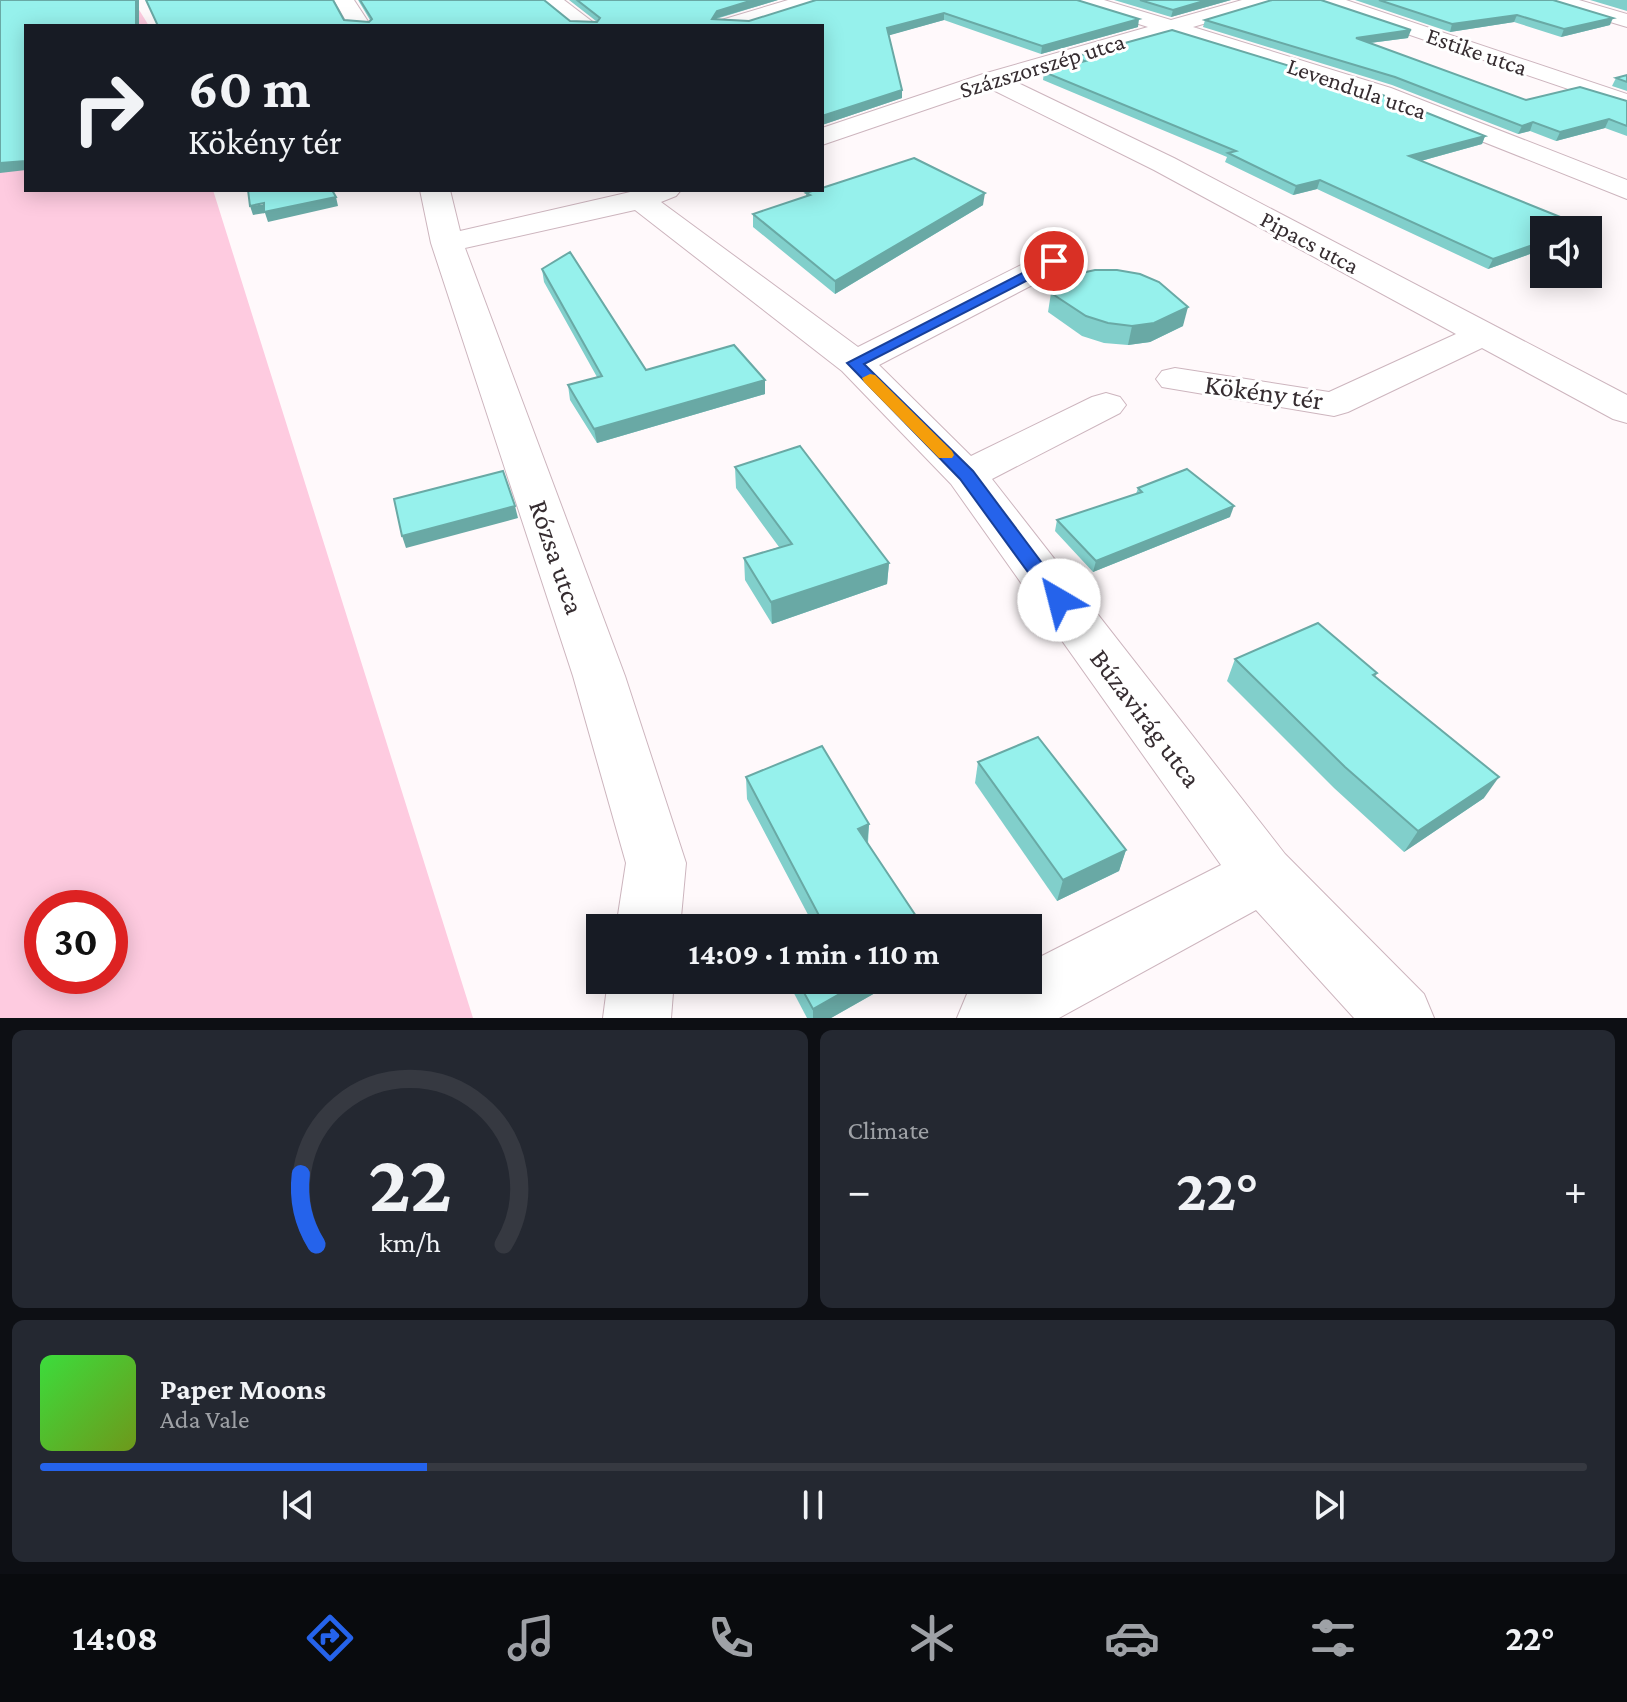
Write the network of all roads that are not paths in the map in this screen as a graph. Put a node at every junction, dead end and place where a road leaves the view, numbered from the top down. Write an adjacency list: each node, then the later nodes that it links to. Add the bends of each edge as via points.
1 (344, 0): 9 (street)
2 (551, 0): 10 (street)
3 (809, 0): 11 (street)
4 (1083, 0): 12 (street, Levendula utca)
5 (1264, 0): 12 (street, Százszorszép utca)
6 (1326, 0): 14 (street, Estike utca)
7 (1557, 0): 8 (street)
8 (1627, 21)
9 (359, 24)
10 (584, 24)
11 (732, 24)
12 (1170, 27): 13 (street, Százszorszép utca); 16 (street, Levendula utca, via 1382,93)
13 (991, 79): 15 (street, Százszorszép utca); 21 (street, Pipacs utca, via 1164,164)
14 (1627, 102)
15 (824, 136)
16 (1627, 190)
17 (435, 192): 19 (street, Rózsa utca)
18 (654, 195): 19 (street); 22 (street, Búzavirág utca)
19 (447, 243): 28 (street, Rózsa utca, via 599,676 656,863)
20 (1054, 261): 22 (street)
21 (1482, 335): 23 (street, Kökény tér, via 1334,404); 25 (street, Pipacs utca)
22 (855, 363): 26 (street, Búzavirág utca)
23 (1175, 379)
24 (1106, 405): 26 (street)
25 (1627, 411)
26 (966, 475): 27 (street, Búzavirág utca)
27 (1263, 874): 31 (street); 32 (street, Búzavirág utca)
28 (650, 914)
29 (640, 994): 30 (street)
30 (637, 1018)
31 (991, 1018)
32 (1400, 1018)

